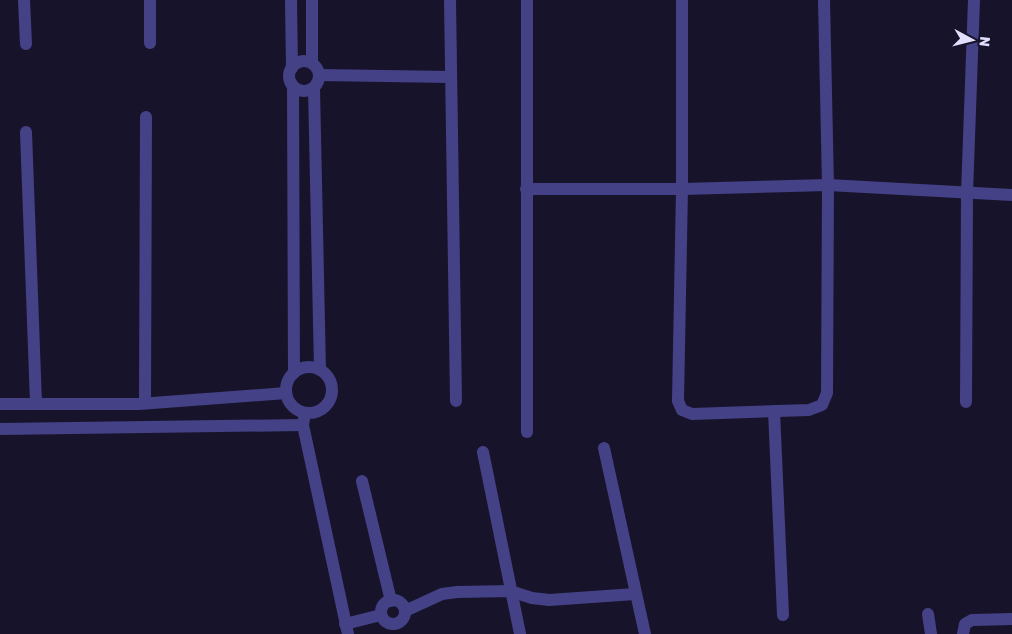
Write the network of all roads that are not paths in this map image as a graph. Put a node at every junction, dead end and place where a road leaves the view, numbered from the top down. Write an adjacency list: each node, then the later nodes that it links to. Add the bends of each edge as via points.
1 (24, 0): 11 (street)
2 (150, 0): 10 (street)
3 (291, 0): 13 (street)
4 (312, 0): 12 (street)
5 (450, 0): 15 (street)
6 (527, 0): 21 (street)
7 (682, 0): 22 (street)
8 (824, 0): 20 (street)
9 (974, 0): 23 (street)
10 (150, 43)
11 (26, 44)
12 (312, 63): 13 (street, via 298,62); 14 (street)
13 (292, 68): 16 (street, via 289,78)
14 (319, 75): 15 (street); 17 (street)
15 (451, 77): 28 (street)
16 (293, 86): 17 (street, via 305,92); 26 (street)
17 (314, 88): 25 (street)
18 (146, 117): 31 (street)
19 (26, 132): 30 (street)
20 (828, 185): 22 (street); 23 (street); 33 (street, via 827,392 822,404 809,410)
21 (526, 189): 22 (street); 36 (street)
22 (682, 189): 33 (street, via 678,401 682,410 692,414)
23 (967, 193): 24 (street); 29 (street)
24 (1012, 194)
25 (320, 370): 26 (street, via 300,368); 34 (street, via 328,376 331,396 326,405)
26 (294, 373): 27 (street, via 287,383)
27 (286, 393): 31 (street); 34 (street, via 290,403)
28 (456, 401)
29 (966, 402)
30 (36, 403): 31 (street); 32 (street)
31 (145, 403)
32 (0, 404)
33 (774, 411): 46 (street)
34 (306, 419): 35 (street); 48 (street)
35 (0, 429)
36 (527, 432)
37 (604, 448): 41 (street)
38 (483, 452): 40 (street)
39 (362, 481): 42 (street)
40 (510, 591): 41 (street, via 548,600); 43 (street, via 442,594); 49 (street)
41 (635, 594): 50 (street)
42 (391, 601): 43 (street, via 400,602); 45 (street, via 383,605)
43 (405, 611): 45 (street, via 398,624 386,622)
44 (928, 614): 51 (street)
45 (381, 615): 48 (street)
46 (783, 615)
47 (1012, 619): 52 (street, via 972,620 965,624)
48 (346, 629)
49 (520, 634)
50 (645, 634)
51 (931, 634)
52 (963, 634)

